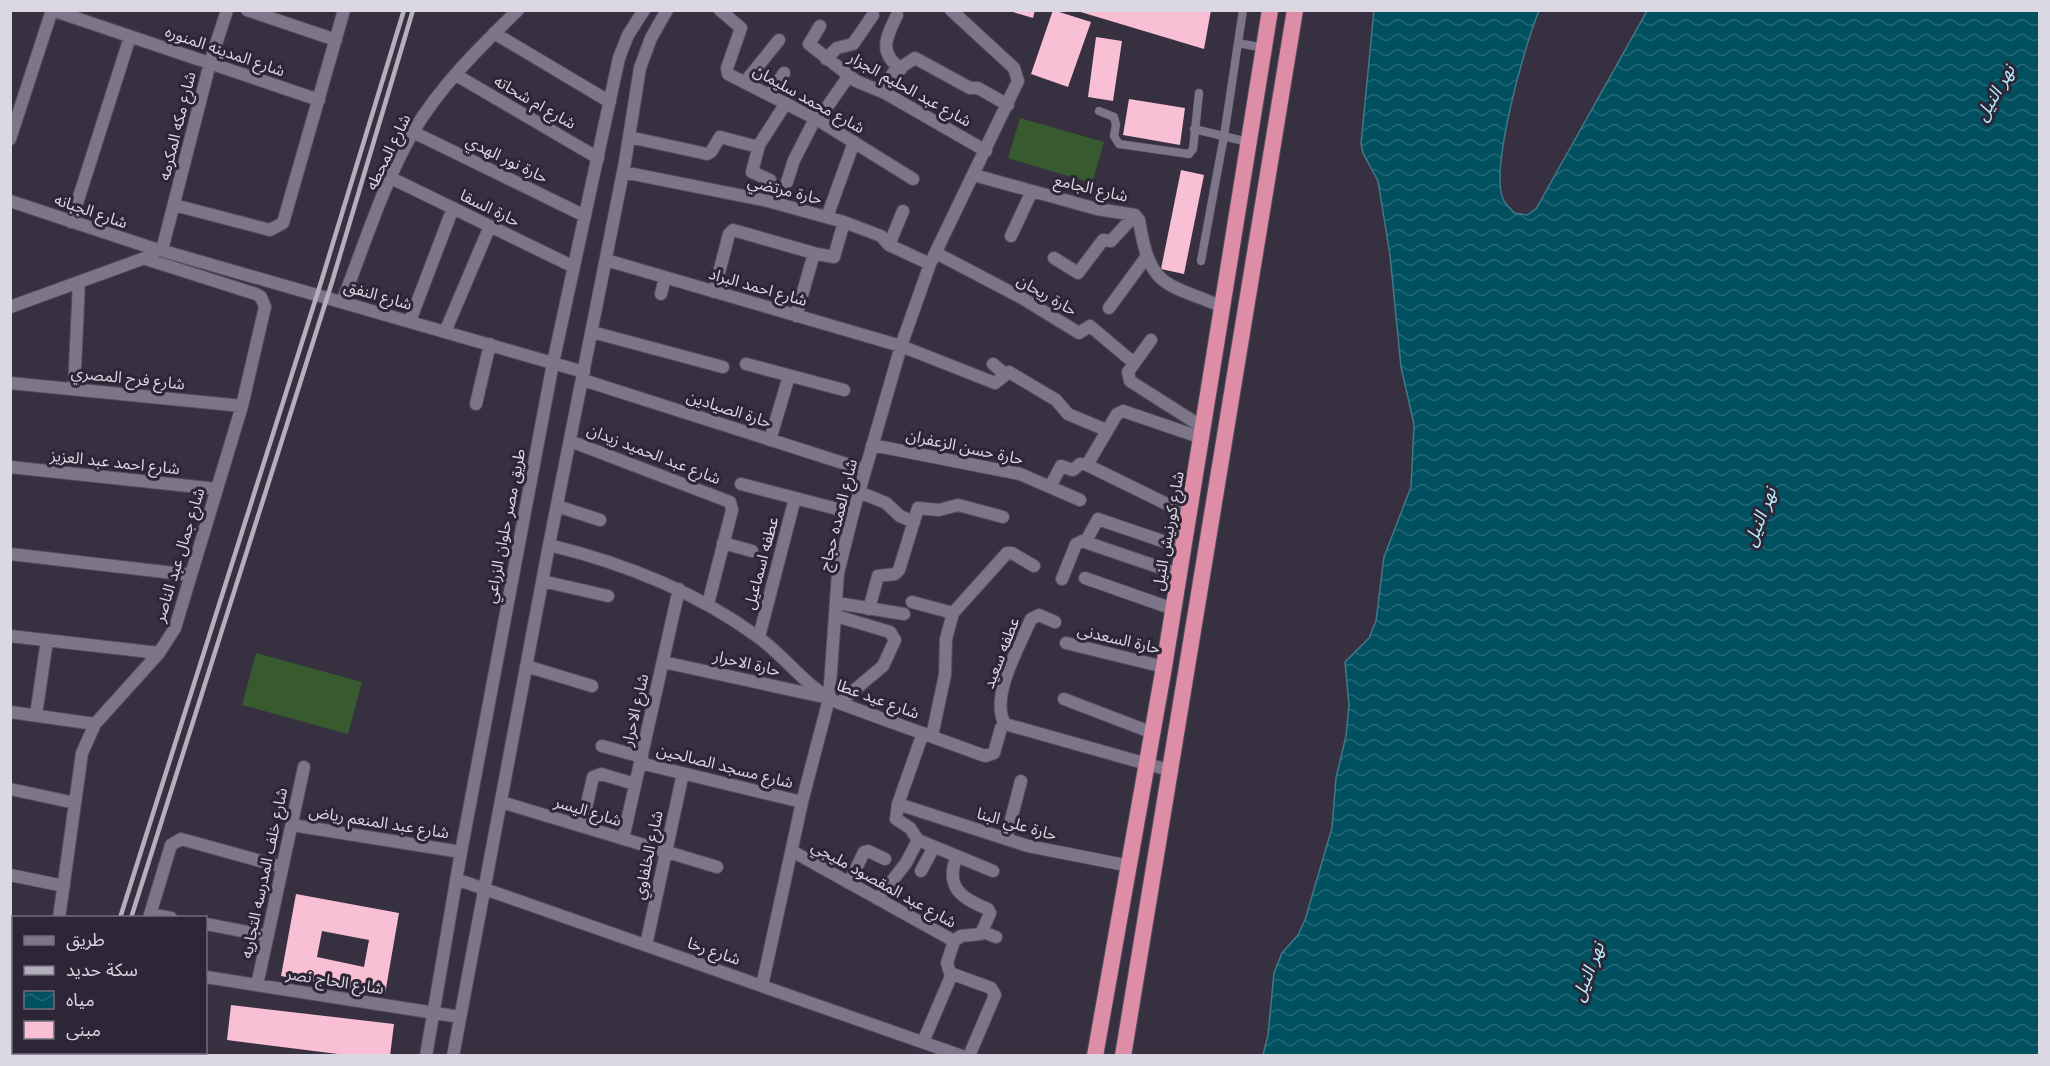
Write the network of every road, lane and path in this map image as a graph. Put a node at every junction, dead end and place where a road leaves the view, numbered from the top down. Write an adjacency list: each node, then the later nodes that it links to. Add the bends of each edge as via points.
1 (52, 10): 17 (street, شارع المدينه المنوره); 42 (street)
2 (227, 10): 23 (street, شارع مكه المكرمه)
3 (247, 10): 18 (street)
4 (344, 10): 18 (street)
5 (518, 10): 16 (street, شارع المحطه)
6 (644, 10): 33 (street, طريق مصر حلوان الزراعي, via 619,58)
7 (667, 10): 41 (street, via 640,68)
8 (720, 10): 28 (street, شارع محمد سليمان, via 741,28 727,70)
9 (951, 10): 35 (street, شارع العمده حجاج, via 1010,63 1017,74)
10 (1243, 10): 20 (lane)
11 (1270, 10): 21 (highway, شارع كورنيش النيل)
12 (1295, 10): 169 (highway)
13 (873, 15): 22 (street, via 853,44 837,48)
14 (897, 15): 24 (street, via 886,53)
15 (820, 26): 22 (street, شارع عبد الحليم الجزار, via 809,44)
16 (494, 33): 26 (street, شارع المحطه); 33 (street)
17 (130, 37): 23 (street, شارع المدينه المنوره); 62 (street)
18 (336, 40): 32 (street)
19 (779, 40): 28 (street)
20 (1238, 43): 21 (lane); 40 (lane)
21 (1264, 48): 44 (highway, شارع كورنيش النيل)
22 (826, 59): 27 (street, شارع عبد الحليم الجزار)
23 (210, 63): 32 (street, شارع المدينه المنوره); 56 (street, شارع مكه المكرمه)
24 (901, 69): 29 (street, via 892,74); 35 (street, via 919,59)
25 (784, 73): 31 (street)
26 (456, 75): 39 (street, شارع المحطه); 47 (street, شارع ام شحاته)
27 (848, 77): 29 (street, شارع عبد الحليم الجزار); 37 (street)
28 (745, 82): 31 (street, شارع محمد سليمان)
29 (881, 91): 46 (street, شارع عبد الحليم الجزار)
30 (1199, 93): 38 (lane)
31 (770, 95): 34 (street, شارع محمد سليمان)
32 (319, 100): 56 (street, via 286,216 277,228 262,228)
33 (610, 102): 47 (street, طريق مصر حلوان الزراعي)
34 (786, 103): 37 (street, شارع محمد سليمان); 45 (street)
35 (1008, 105): 46 (street, شارع العمده حجاج)
36 (1099, 111): 38 (lane, via 1114,117 1114,136 1124,146 1189,154)
37 (816, 120): 43 (street, شارع محمد سليمان); 53 (street)
38 (1194, 129): 40 (lane)
39 (413, 132): 50 (street, شارع المحطه); 60 (street, حارة نور الهدي)
40 (1224, 136): 44 (lane); 74 (lane)
41 (629, 137): 45 (street, via 707,154 720,136); 48 (street)
42 (10, 139)
43 (854, 142): 51 (street, شارع محمد سليمان); 61 (street)
44 (1248, 142): 82 (highway, شارع كورنيش النيل)
45 (758, 147): 52 (street, via 752,173)
46 (986, 151): 49 (street, شارع العمده حجاج)
47 (598, 158): 60 (street, طريق مصر حلوان الزراعي)
48 (623, 172): 61 (street, حارة مرتضي); 73 (street)
49 (974, 175): 54 (street, شارع الجامع); 70 (street, شارع العمده حجاج)
50 (391, 178): 57 (street, حارة السقا); 80 (street, شارع المحطه)
51 (914, 179)
52 (770, 180)
53 (787, 182)
54 (1032, 191): 59 (street, شارع الجامع); 65 (street)
55 (10, 201): 62 (street, شارع الجبانه)
56 (174, 206): 67 (street, شارع مكه المكرمه)
57 (453, 208): 64 (street, حارة السقا); 85 (street)
58 (903, 211): 66 (street)
59 (1135, 215): 69 (street, شارع الجامع); 71 (street, via 1112,242 1103,240 1078,273)
60 (585, 216): 75 (street, طريق مصر حلوان الزراعي)
61 (827, 217): 63 (street, حارة مرتضي)
62 (71, 222): 67 (street, شارع الجبانه)
63 (844, 222): 66 (street, حارة مرتضي, via 881,236); 68 (street, via 833,258)
64 (490, 226): 75 (street, حارة السقا); 86 (street)
65 (1011, 236)
66 (889, 245): 70 (street, حارة مرتضي)
67 (162, 250): 72 (street); 80 (street, شارع النفق)
68 (817, 254): 78 (street, via 733,230); 84 (street, via 812,259)
69 (1146, 256): 82 (street, شارع الجامع, via 1164,283); 83 (street)
70 (933, 258): 90 (street, شارع العمده حجاج); 92 (street, حارة ريحان, via 1022,298 1077,332 1090,326)
71 (1054, 258)
72 (146, 259): 77 (street); 103 (street, شارع جمال عبد الناصر, via 261,297 265,307)
73 (606, 260): 76 (street, شارع احمد البراد); 87 (street)
74 (1201, 261)
75 (574, 267): 91 (street, طريق مصر حلوان الزراعي)
76 (665, 277): 78 (street, شارع احمد البراد); 79 (street)
77 (78, 282): 81 (street); 100 (street)
78 (714, 292): 84 (street, شارع احمد البراد)
79 (661, 294)
80 (342, 302): 85 (street, شارع النفق)
81 (10, 307)
82 (1223, 307): 105 (highway, شارع كورنيش النيل)
83 (1109, 308)
84 (796, 316): 90 (street, شارع احمد البراد)
85 (410, 321): 86 (street, شارع النفق)
86 (446, 332): 89 (street, شارع النفق)
87 (592, 332): 95 (street); 97 (street)
88 (1151, 340): 92 (street)
89 (490, 344): 91 (street, شارع النفق); 102 (street)
90 (901, 346): 96 (street, شارع احمد البراد, via 995,383); 108 (street, شارع العمده حجاج)
91 (553, 363): 97 (street, شارع النفق); 185 (street, طريق مصر حلوان الزراعي)
92 (1134, 363): 105 (street, via 1128,372 1130,381)
93 (746, 364): 98 (street)
94 (993, 364): 96 (street)
95 (723, 367)
96 (1005, 374): 104 (street, via 1009,372 1056,400 1068,414)
97 (583, 376): 106 (street, حارة الصيادين); 107 (street)
98 (789, 376): 101 (street); 106 (street)
99 (10, 383): 100 (street, شارع فرح المصري)
100 (74, 389): 103 (street, شارع فرح المصري)
101 (844, 390)
102 (476, 404)
103 (242, 406): 114 (street, شارع جمال عبد الناصر)
104 (1106, 430): 105 (street, via 1117,414 1127,411); 109 (street)
105 (1203, 433): 120 (highway, شارع كورنيش النيل)
106 (770, 440): 111 (street, حارة الصيادين)
107 (570, 441): 118 (street); 125 (street, شارع عبد الحميد زيدان, via 726,499 732,510)
108 (872, 445): 111 (street, شارع العمده حجاج); 113 (street, حارة حسن الزعفران, via 1020,474)
109 (1088, 465): 113 (street, via 1082,463 1073,470 1061,466); 120 (street)
110 (10, 467): 114 (street, شارع احمد عبد العزيز)
111 (865, 470): 115 (street, شارع العمده حجاج)
112 (741, 484): 116 (street)
113 (1051, 485): 117 (street, حارة حسن الزعفران)
114 (217, 489): 131 (street, شارع جمال عبد الناصر)
115 (859, 492): 119 (street, شارع العمده حجاج); 123 (street, via 886,503)
116 (795, 498): 119 (street); 147 (street, عطفه اسماعيل)
117 (1080, 500)
118 (557, 506): 122 (street); 126 (street)
119 (853, 513): 142 (street, شارع العمده حجاج, via 838,573)
120 (1189, 515): 127 (highway, شارع كورنيش النيل)
121 (1002, 516): 123 (street, via 958,505 939,510 921,507)
122 (600, 520)
123 (914, 522): 140 (street, via 899,570 878,576)
124 (1086, 541): 127 (street, via 1098,519); 132 (street); 134 (street, via 1076,544)
125 (723, 543): 128 (street); 139 (street)
126 (549, 544): 135 (street); 136 (street, شارع عيد عطا, via 637,570)
127 (1183, 548): 132 (highway, شارع كورنيش النيل)
128 (752, 551)
129 (10, 554): 131 (street)
130 (1034, 566): 143 (street, via 1009,552)
131 (191, 574): 150 (street, شارع جمال عبد الناصر, via 175,628)
132 (1179, 574): 141 (highway, شارع كورنيش النيل)
133 (1085, 578): 141 (street)
134 (1062, 579)
135 (542, 581): 137 (street); 152 (street)
136 (679, 589): 139 (street, شارع عيد عطا); 151 (street, شارع الاحرار)
137 (608, 596)
138 (912, 602): 143 (street)
139 (708, 604): 147 (street, شارع عيد عطا)
140 (869, 609): 142 (street); 144 (street)
141 (1173, 609): 153 (highway, شارع كورنيش النيل)
142 (837, 610): 158 (street, شارع العمده حجاج); 158 (street, via 890,632 895,640 883,666)
143 (953, 613): 155 (street, via 946,639)
144 (904, 614)
145 (1055, 622): 162 (street, عطفه سعيد, via 1039,615 1031,619 1007,675 1000,703)
146 (10, 636): 148 (street)
147 (759, 637): 158 (street, شارع عيد عطا)
148 (47, 640): 150 (street); 160 (street)
149 (1066, 644): 153 (street, حارة السعدنى)
150 (159, 653): 161 (street, شارع جمال عبد الناصر)
151 (663, 662): 158 (street, حارة الاحرار); 166 (street, شارع الاحرار)
152 (526, 666): 156 (street); 174 (street)
153 (1164, 667): 163 (highway, شارع كورنيش النيل)
154 (931, 671): 155 (street)
155 (945, 675): 164 (street)
156 (592, 686)
157 (1064, 699): 163 (street)
158 (831, 700): 164 (street, شارع عيد عطا); 175 (street, شارع العمده حجاج)
159 (10, 712): 160 (street)
160 (36, 715): 161 (street)
161 (95, 724): 176 (street, شارع جمال عبد الناصر, via 82,753)
162 (1005, 724): 164 (street, شارع عيد عطا, via 989,756); 167 (street)
163 (1153, 733): 167 (highway, شارع كورنيش النيل)
164 (927, 734): 177 (street)
165 (602, 746): 166 (street, شارع مسجد الصالحين)
166 (641, 760): 170 (street, شارع مسجد الصالحين); 172 (street, شارع الاحرار)
167 (1147, 766): 169 (street); 189 (highway, شارع كورنيش النيل)
168 (304, 767): 178 (street, شارع خلف المدرسه التجاريه)
169 (1172, 771): 220 (highway)
170 (683, 773): 175 (street, شارع مسجد الصالحين); 186 (street, شارع الخلفاوي)
171 (1021, 781): 181 (street)
172 (635, 784): 179 (street, via 601,774 594,777); 180 (street, شارع الاحرار)
173 (10, 789): 176 (street)
174 (501, 802): 179 (street, شارع اليسر); 198 (street)
175 (802, 802): 184 (street, شارع العمده حجاج)
176 (75, 803): 197 (street, شارع جمال عبد الناصر)
177 (898, 804): 181 (street, حارة علي البنا); 182 (street, via 896,819 910,828)
178 (291, 825): 185 (street, شارع عبد المنعم رياض); 190 (street, شارع خلف المدرسه التجاريه)
179 (582, 826): 180 (street, شارع اليسر)
180 (623, 839): 186 (street, شارع اليسر)
181 (1005, 839): 189 (street, حارة علي البنا)
182 (918, 840): 183 (street); 199 (street)
183 (934, 847): 187 (street); 192 (street)
184 (792, 851): 196 (street, شارع عبد المقصود مليجي); 211 (street, شارع العمده حجاج)
185 (461, 852): 195 (street, طريق مصر حلوان الزراعي)
186 (666, 852): 191 (street, شارع اليسر); 207 (street, شارع الخلفاوي)
187 (957, 856): 193 (street); 203 (street, via 951,873 960,894 990,911)
188 (885, 860): 196 (street, via 866,851)
189 (1130, 866): 219 (highway, شارع كورنيش النيل)
190 (282, 867): 201 (street, via 175,840); 204 (street, شارع خلف المدرسه التجاريه)
191 (717, 867)
192 (921, 871)
193 (993, 871)
194 (10, 875): 197 (street)
195 (456, 879): 198 (street, شارع رخا); 212 (street, طريق مصر حلوان الزراعي)
196 (849, 883): 199 (street, شارع عبد المقصود مليجي)
197 (64, 886): 200 (street, شارع جمال عبد الناصر)
198 (485, 889): 207 (street, شارع رخا); 213 (street)
199 (879, 899): 206 (street, شارع عبد المقصود مليجي)
200 (59, 916)
201 (149, 916)
202 (207, 924): 204 (street)
203 (983, 932): 205 (street); 206 (street)
204 (268, 936): 210 (street, شارع خلف المدرسه التجاريه)
205 (996, 937)
206 (954, 941): 208 (street, شارع عبد المقصود مليجي, via 947,963)
207 (645, 945): 211 (street, شارع رخا)
208 (952, 975): 214 (street); 218 (street, via 995,992)
209 (207, 977): 210 (street, شارع الحاج نصر)
210 (257, 985): 212 (street, شارع الحاج نصر)
211 (762, 986): 214 (street, شارع رخا)
212 (433, 1012): 213 (street, شارع الحاج نصر); 215 (street, طريق مصر حلوان الزراعي)
213 (460, 1017): 216 (street)
214 (923, 1042): 217 (street, شارع رخا)
215 (426, 1056)
216 (453, 1056)
217 (962, 1056)
218 (969, 1056)
219 (1095, 1056)
220 (1123, 1056)

